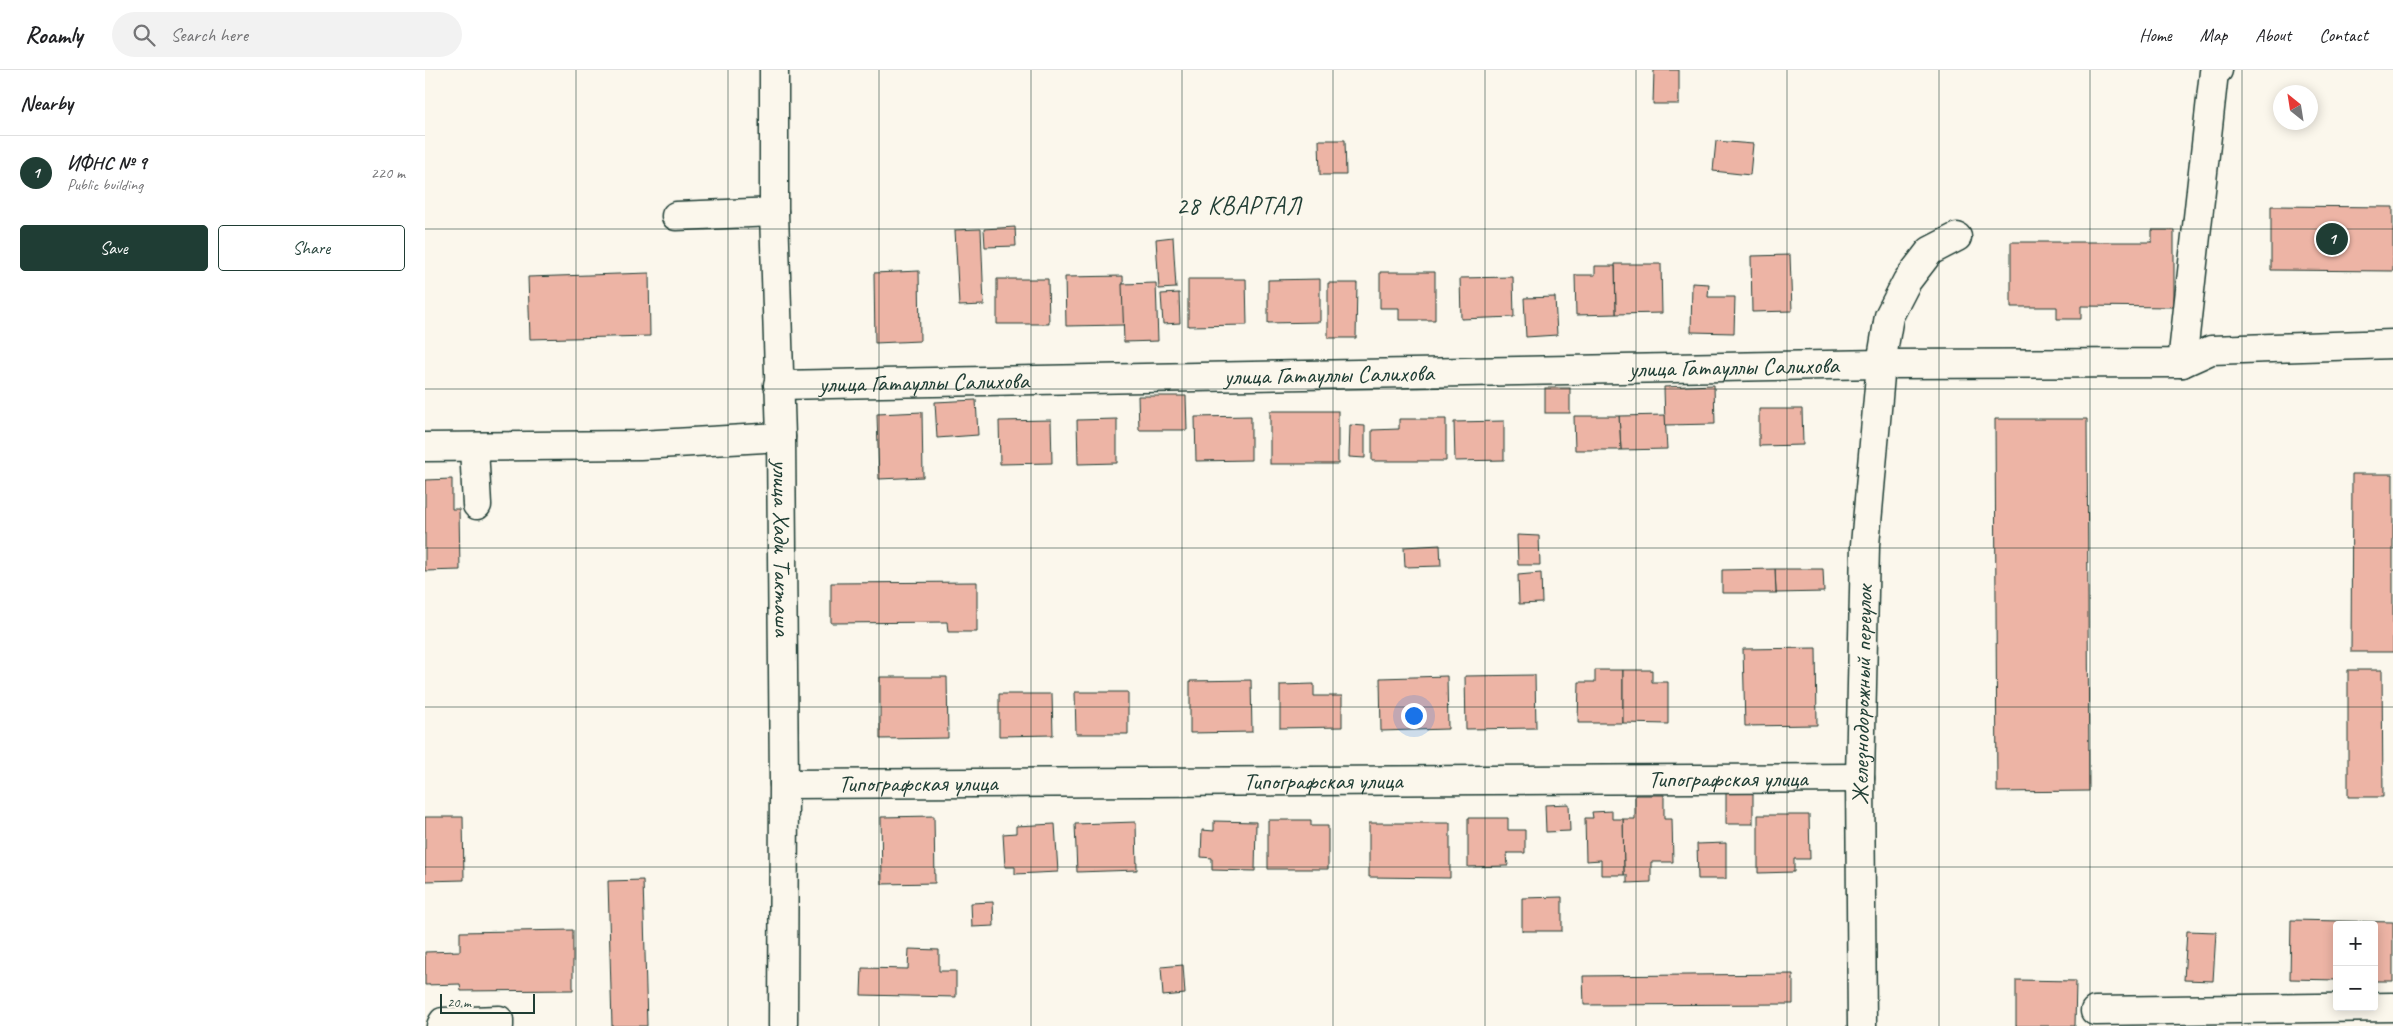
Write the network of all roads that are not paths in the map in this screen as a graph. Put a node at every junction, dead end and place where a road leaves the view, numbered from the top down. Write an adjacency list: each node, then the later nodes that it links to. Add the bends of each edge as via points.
1 (774, 70): 3 (street, улица Хади Такташа)
2 (2218, 70): 7 (street, via 2214,72)
3 (774, 212): 4 (street); 9 (street, улица Хади Такташа)
4 (676, 216)
5 (1957, 237): 8 (street, Железнодорожный переулок, via 1930,251 1907,280 1889,316)
6 (2393, 344): 7 (street, via 2211,350)
7 (2182, 363): 8 (street, улица Гатауллы Салихова)
8 (1881, 364): 9 (street, улица Гатауллы Салихова); 14 (street, Железнодорожный переулок, via 1865,545)
9 (778, 385): 10 (street, улица Хади Такташа)
10 (781, 438): 12 (street, via 640,445); 15 (street, улица Хади Такташа)
11 (425, 447): 12 (street)
12 (474, 447): 13 (street)
13 (477, 505)
14 (1861, 778): 15 (street, Типографская улица); 21 (street, Железнодорожный переулок)
15 (784, 784): 20 (street, улица Хади Такташа)
16 (2393, 1007): 17 (street)
17 (2095, 1010)
18 (441, 1026): 19 (street, via 443,1022 499,1020)
19 (499, 1026)
20 (783, 1026)
21 (1861, 1026)

